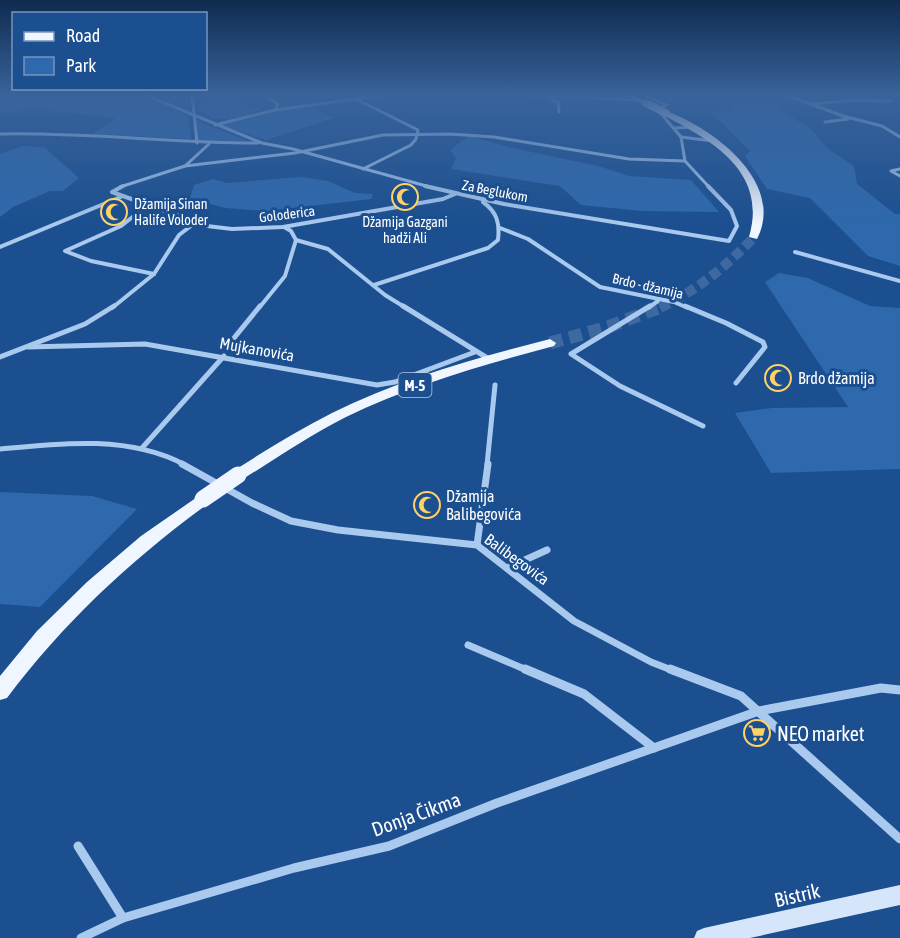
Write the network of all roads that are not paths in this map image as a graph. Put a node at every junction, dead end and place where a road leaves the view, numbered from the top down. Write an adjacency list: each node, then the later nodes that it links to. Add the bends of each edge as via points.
1 (681, 137): 15 (street)
2 (108, 138): 12 (street)
3 (196, 138): 12 (street)
4 (250, 138): 11 (street)
5 (370, 138): 14 (street)
6 (416, 138): 17 (street, via 401,152)
7 (496, 138): 15 (street, via 629,159)
8 (687, 138): 10 (street)
9 (708, 138): 10 (main road)
10 (713, 141): 27 (main road, via 738,164 754,188 760,205)
11 (262, 142): 13 (street); 14 (street, Za Beglukom)
12 (196, 144): 13 (street)
13 (209, 144): 16 (street)
14 (303, 152): 16 (street); 17 (street, Za Beglukom)
15 (685, 161): 22 (street, Za Beglukom, via 731,210 737,226 729,241)
16 (185, 166): 21 (street, via 112,192)
17 (363, 169): 20 (street, Za Beglukom)
18 (900, 169): 19 (street, via 891,171)
19 (900, 176)
20 (455, 194): 22 (street, Za Beglukom); 25 (street, Goloderica)
21 (123, 196): 23 (street, Goloderica); 29 (street)
22 (480, 200): 26 (street, via 494,208)
23 (148, 205): 24 (street, Goloderica); 31 (street, via 121,226 65,251)
24 (196, 222): 25 (street, Goloderica, via 232,229); 31 (street, via 179,236)
25 (283, 227): 28 (street)
26 (500, 228): 33 (street, via 498,240 488,248); 34 (street, Brdo - džamija, via 528,239 600,287)
27 (754, 237)
28 (296, 240): 33 (street, via 328,249); 35 (street, via 285,276)
29 (0, 248)
30 (795, 252): 32 (street)
31 (154, 274): 37 (street, via 115,306 85,324)
32 (900, 281)
33 (374, 285): 38 (street)
34 (658, 301): 42 (street, Brdo - džamija, via 686,306 763,342 765,347); 44 (street, via 571,354 620,386)
35 (234, 338)
36 (550, 343): 41 (main road, M-5)
37 (28, 347): 39 (street, Mujkanovića, via 146,344); 40 (street)
38 (476, 352): 39 (street, Mujkanovića, via 377,385); 41 (street)
39 (224, 356): 45 (street)
40 (0, 357)
41 (490, 360): 52 (main road, M-5, bridge, via 353,408 238,475 165,525 83,595)
42 (736, 383)
43 (495, 386): 47 (street)
44 (703, 426)
45 (142, 448): 46 (street, Balibegovića, via 92,444); 47 (street, Balibegovića, via 168,456 291,521)
46 (0, 449)
47 (477, 545): 49 (street, Balibegovića)
48 (547, 550): 49 (street)
49 (507, 568): 53 (street, Balibegovića, via 574,621 651,662 741,696)
50 (468, 645): 54 (street, via 584,694)
51 (900, 690): 53 (street, Donja Čikma, via 880,688)
52 (0, 692)
53 (759, 711): 54 (street, Donja Čikma); 55 (street, Balibegovića)
54 (654, 748): 58 (street, Donja Čikma, via 496,803 389,846 294,868)
55 (900, 839)
56 (78, 846): 58 (street)
57 (900, 895): 60 (main road, Bistrik)
58 (123, 918): 59 (street, Donja Čikma)
59 (81, 938)
60 (704, 938)

